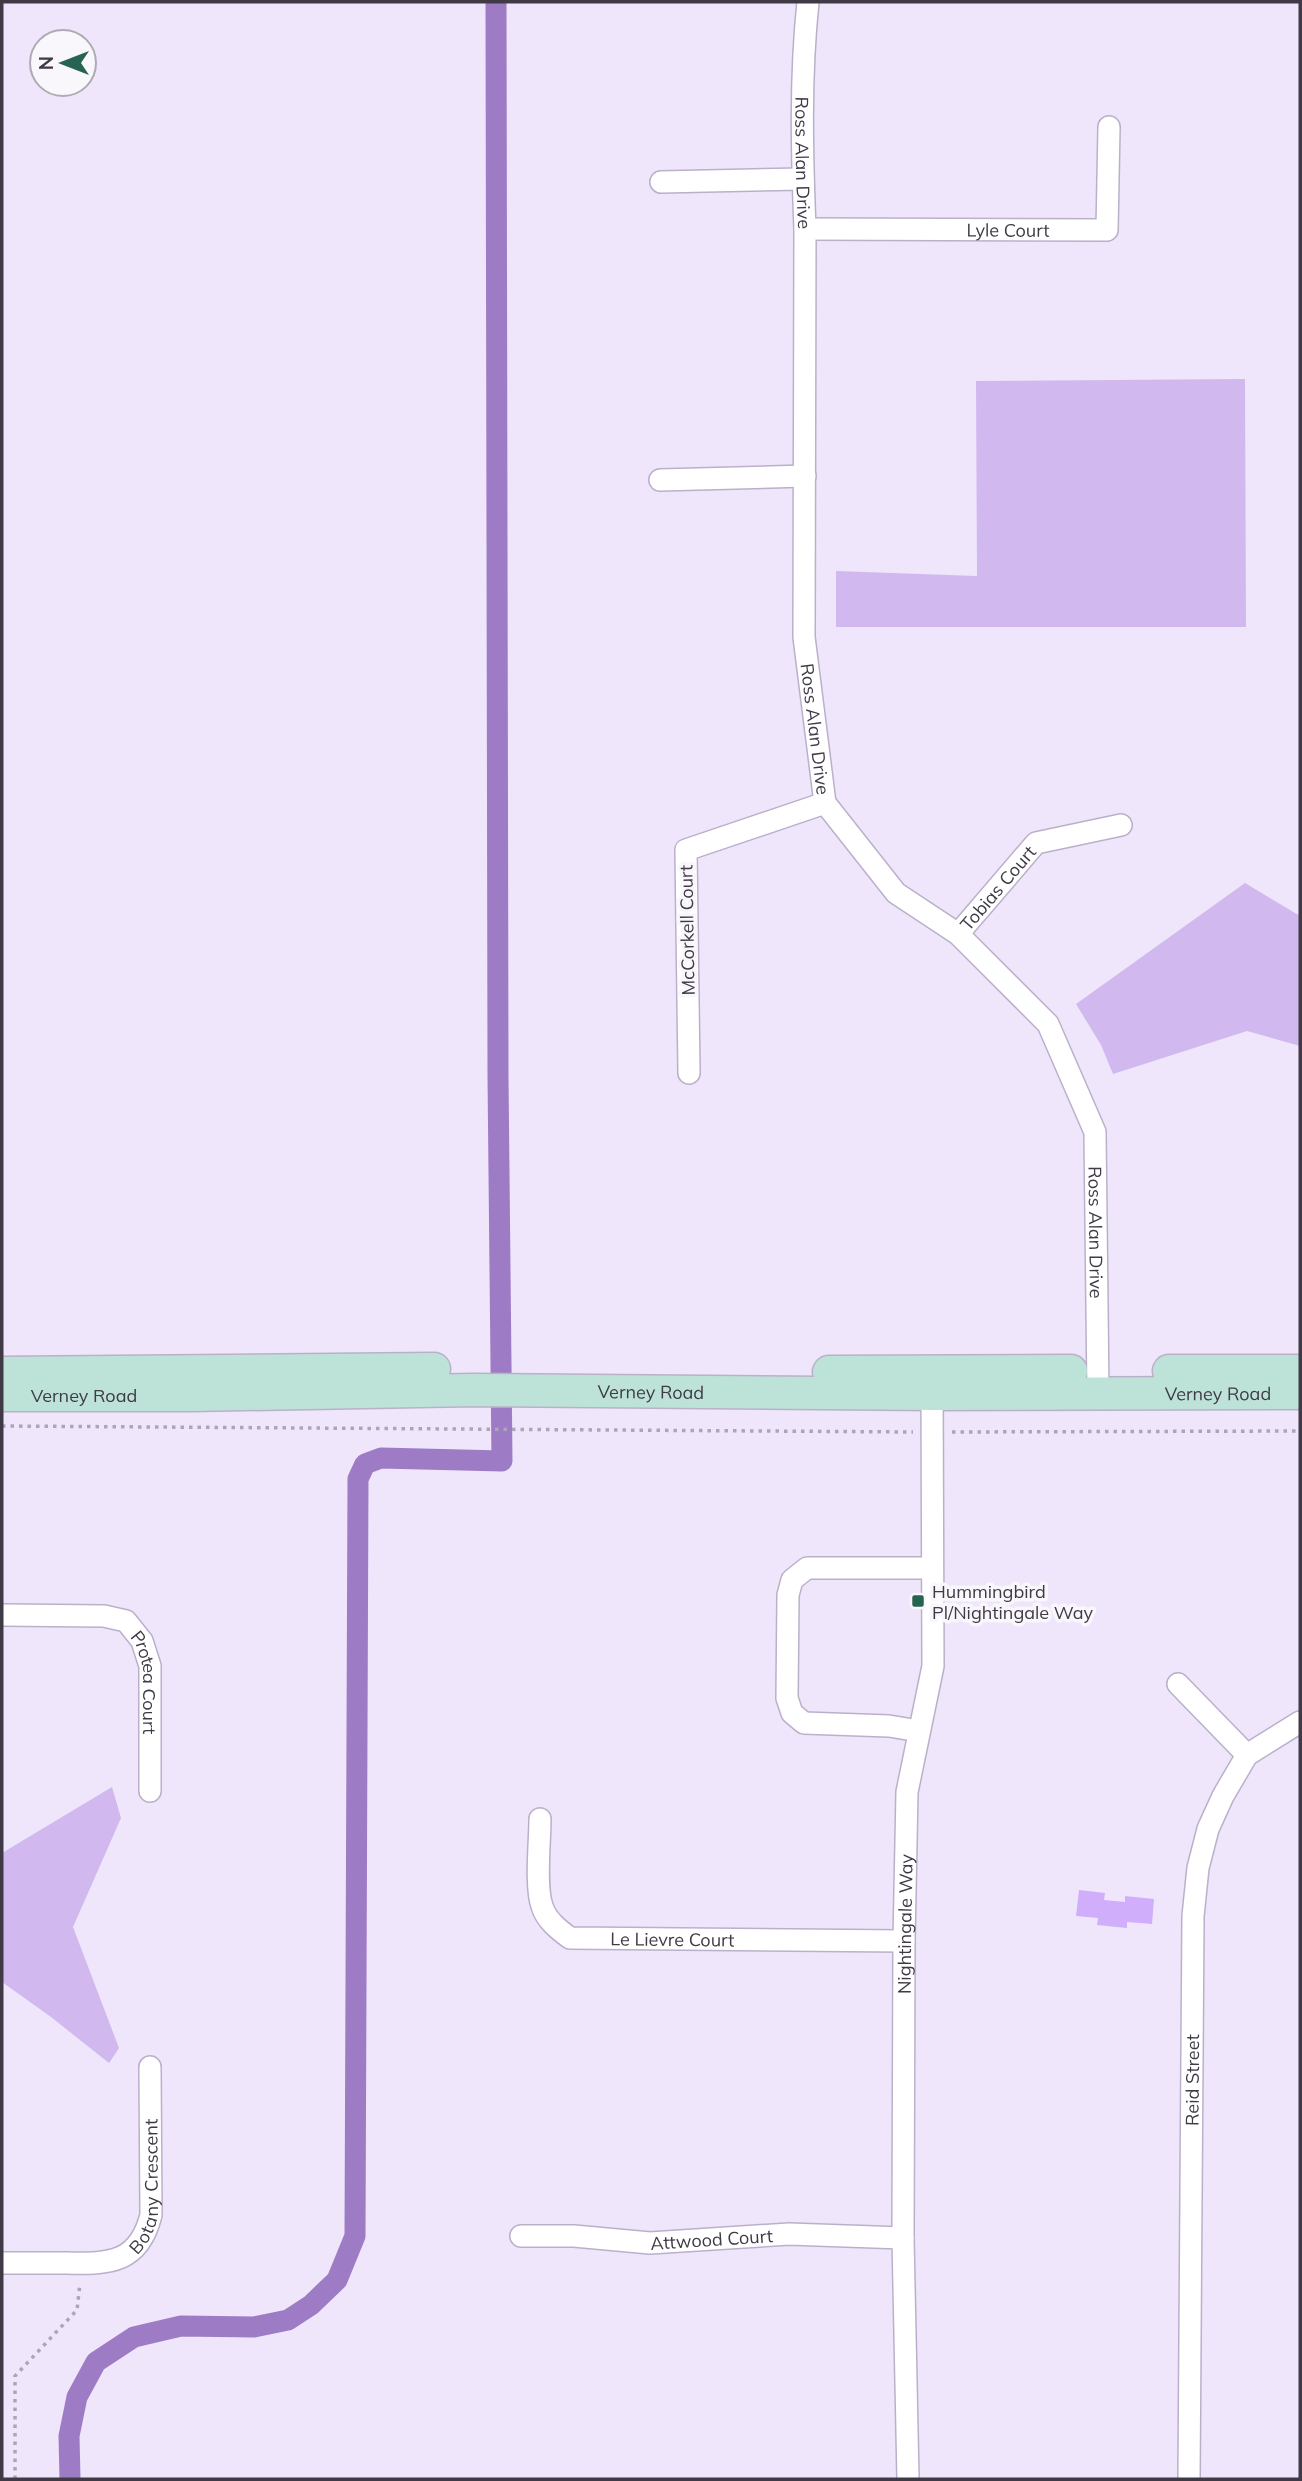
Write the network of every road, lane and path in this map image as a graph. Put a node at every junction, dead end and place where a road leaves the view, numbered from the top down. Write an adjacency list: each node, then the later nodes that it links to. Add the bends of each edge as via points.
1 (808, 2): 3 (street, Ross Alan Drive)
2 (1109, 127): 5 (street, Lyle Court, via 1107,230)
3 (803, 179): 4 (street); 5 (street, Ross Alan Drive)
4 (661, 182)
5 (805, 229): 6 (street, Ross Alan Drive)
6 (804, 475): 7 (street); 8 (street, Ross Alan Drive, via 804,636)
7 (660, 480)
8 (825, 803): 10 (street, Ross Alan Drive, via 897,893); 11 (street, McCorkell Court, via 686,850)
9 (1121, 825): 10 (street, Tobias Court, via 1036,842)
10 (958, 934): 16 (street, Ross Alan Drive, via 1048,1024 1095,1132)
11 (689, 1073)
12 (1300, 1371): 16 (street, Verney Road)
13 (2, 1373): 14 (street, Verney Road)
14 (473, 1380): 15 (street, Verney Road); 18 (street, Verney Road, via 192,1395)
15 (932, 1382): 16 (street, Verney Road); 21 (street, Nightingale Way)
16 (1098, 1382): 17 (street, Verney Road)
17 (1300, 1393)
18 (2, 1395)
19 (2, 1426): 21 (path)
20 (1300, 1431): 21 (path)
21 (932, 1432): 22 (street, Nightingale Way)
22 (932, 1568): 26 (street, Nightingale Way, via 933,1666); 26 (street, via 807,1568 792,1580 788,1595 787,1698 795,1717 809,1724)
23 (2, 1615): 28 (street, Protea Court, via 104,1616 126,1621 142,1641 150,1666)
24 (1178, 1684): 27 (street)
25 (1300, 1722): 27 (street, Reid Street)
26 (919, 1731): 30 (street, Nightingale Way, via 907,1792)
27 (1247, 1755): 38 (street, Reid Street, via 1208,1829 1193,1916)
28 (150, 1791)
29 (540, 1819): 30 (street, Le Lievre Court, via 542,1906 554,1926 570,1938)
30 (904, 1941): 33 (street, Nightingale Way)
31 (150, 2067): 35 (street, Botany Crescent, via 149,2224 138,2245 122,2258)
32 (520, 2236): 33 (street, Attwood Court, via 650,2243 789,2234)
33 (903, 2238): 37 (street, Nightingale Way)
34 (2, 2263): 35 (street, Botany Crescent)
35 (81, 2263): 36 (path, via 77,2310 15,2376)
36 (15, 2479)
37 (908, 2479)
38 (1189, 2479)

